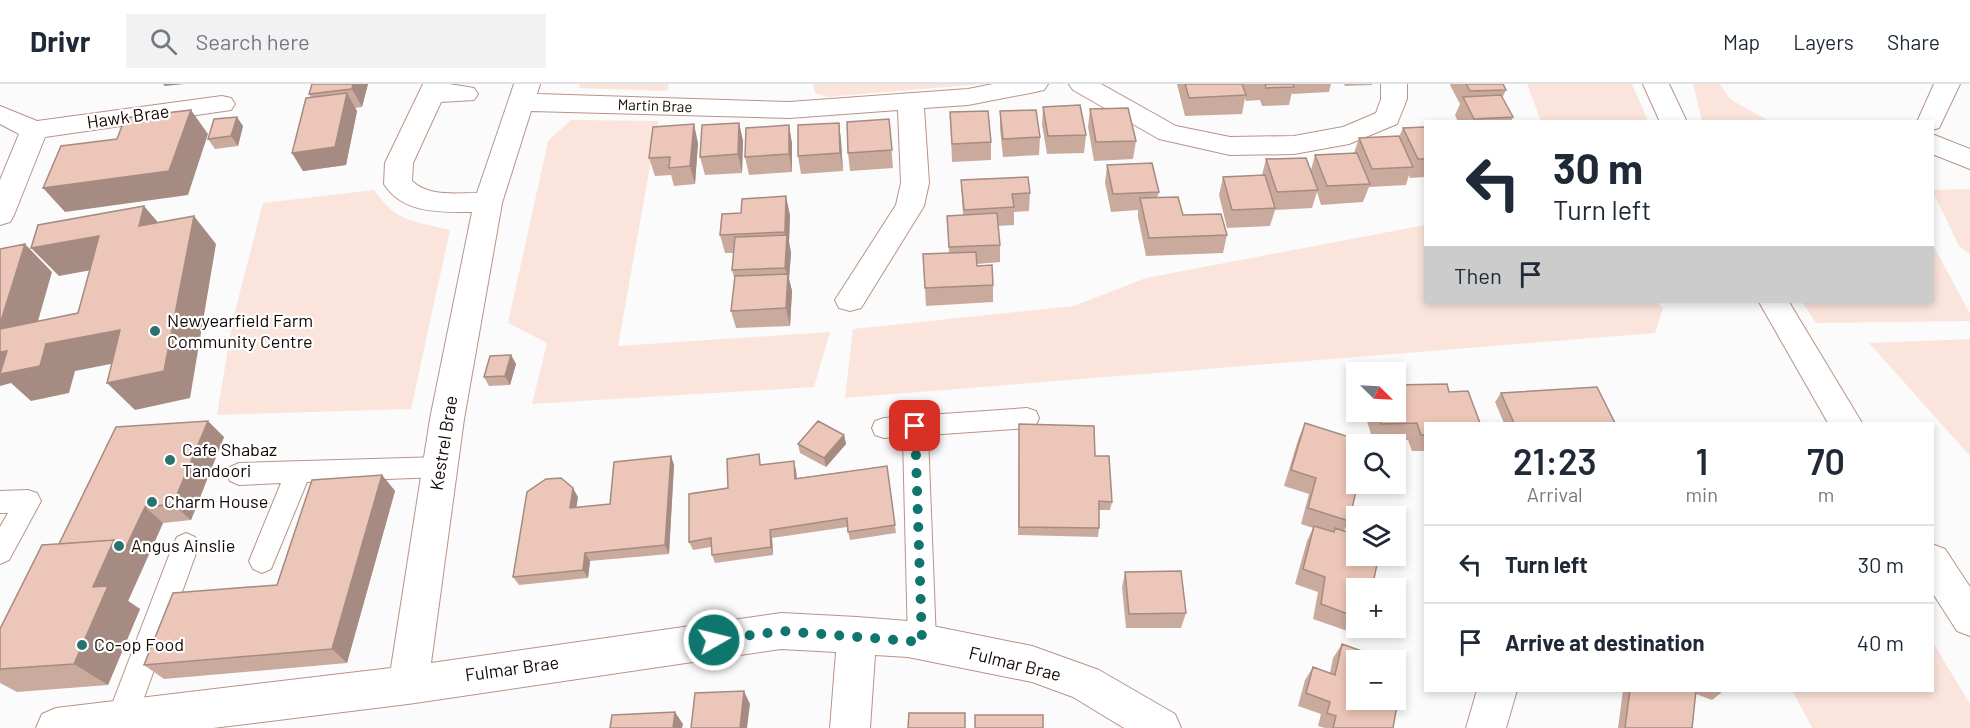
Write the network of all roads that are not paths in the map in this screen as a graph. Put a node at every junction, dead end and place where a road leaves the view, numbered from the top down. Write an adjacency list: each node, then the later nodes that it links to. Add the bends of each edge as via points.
1 (793, 84): 12 (street)
2 (1035, 84): 10 (street, Martin Brae)
3 (1082, 84): 4 (street, via 1168,133 1230,146 1294,145 1349,135 1388,118)
4 (1394, 84)
5 (1656, 84): 14 (street)
6 (1947, 84): 15 (street)
7 (434, 89): 8 (street); 19 (street, via 399,163 398,184 412,197 438,202)
8 (465, 93)
9 (524, 93): 12 (street, Martin Brae); 19 (street, Kestrel Brae)
10 (911, 103): 12 (street, Martin Brae); 21 (street, via 915,183 910,206)
11 (222, 104): 16 (street, Hawk Brae)
12 (789, 110)
13 (0, 114): 16 (street)
14 (1673, 120)
15 (1931, 120)
16 (34, 130): 20 (street)
17 (1934, 144): 18 (street)
18 (1970, 160)
19 (488, 202): 27 (street, Kestrel Brae)
20 (0, 215)
21 (850, 300)
22 (1775, 303): 24 (street)
23 (1027, 418): 25 (lane)
24 (1844, 422)
25 (915, 426): 26 (lane); 37 (lane)
26 (885, 428)
27 (440, 467): 28 (lane); 38 (street, Kestrel Brae)
28 (299, 471): 29 (lane); 33 (lane)
29 (239, 474)
30 (0, 502): 32 (lane, via 28,501)
31 (186, 545): 40 (lane)
32 (0, 552)
33 (262, 561)
34 (1934, 563): 35 (street)
35 (1970, 619)
36 (857, 635): 37 (street, Fulmar Brae); 38 (street, Fulmar Brae, via 782,631); 43 (street)
37 (922, 642): 44 (street, Fulmar Brae, via 1032,664 1074,679)
38 (408, 685): 41 (street, Fulmar Brae)
39 (1496, 692): 45 (street)
40 (121, 720): 41 (street, Fulmar Brae); 42 (street, Fulmar Brae)
41 (165, 721)
42 (56, 728)
43 (850, 728)
44 (1161, 728)
45 (1486, 728)

